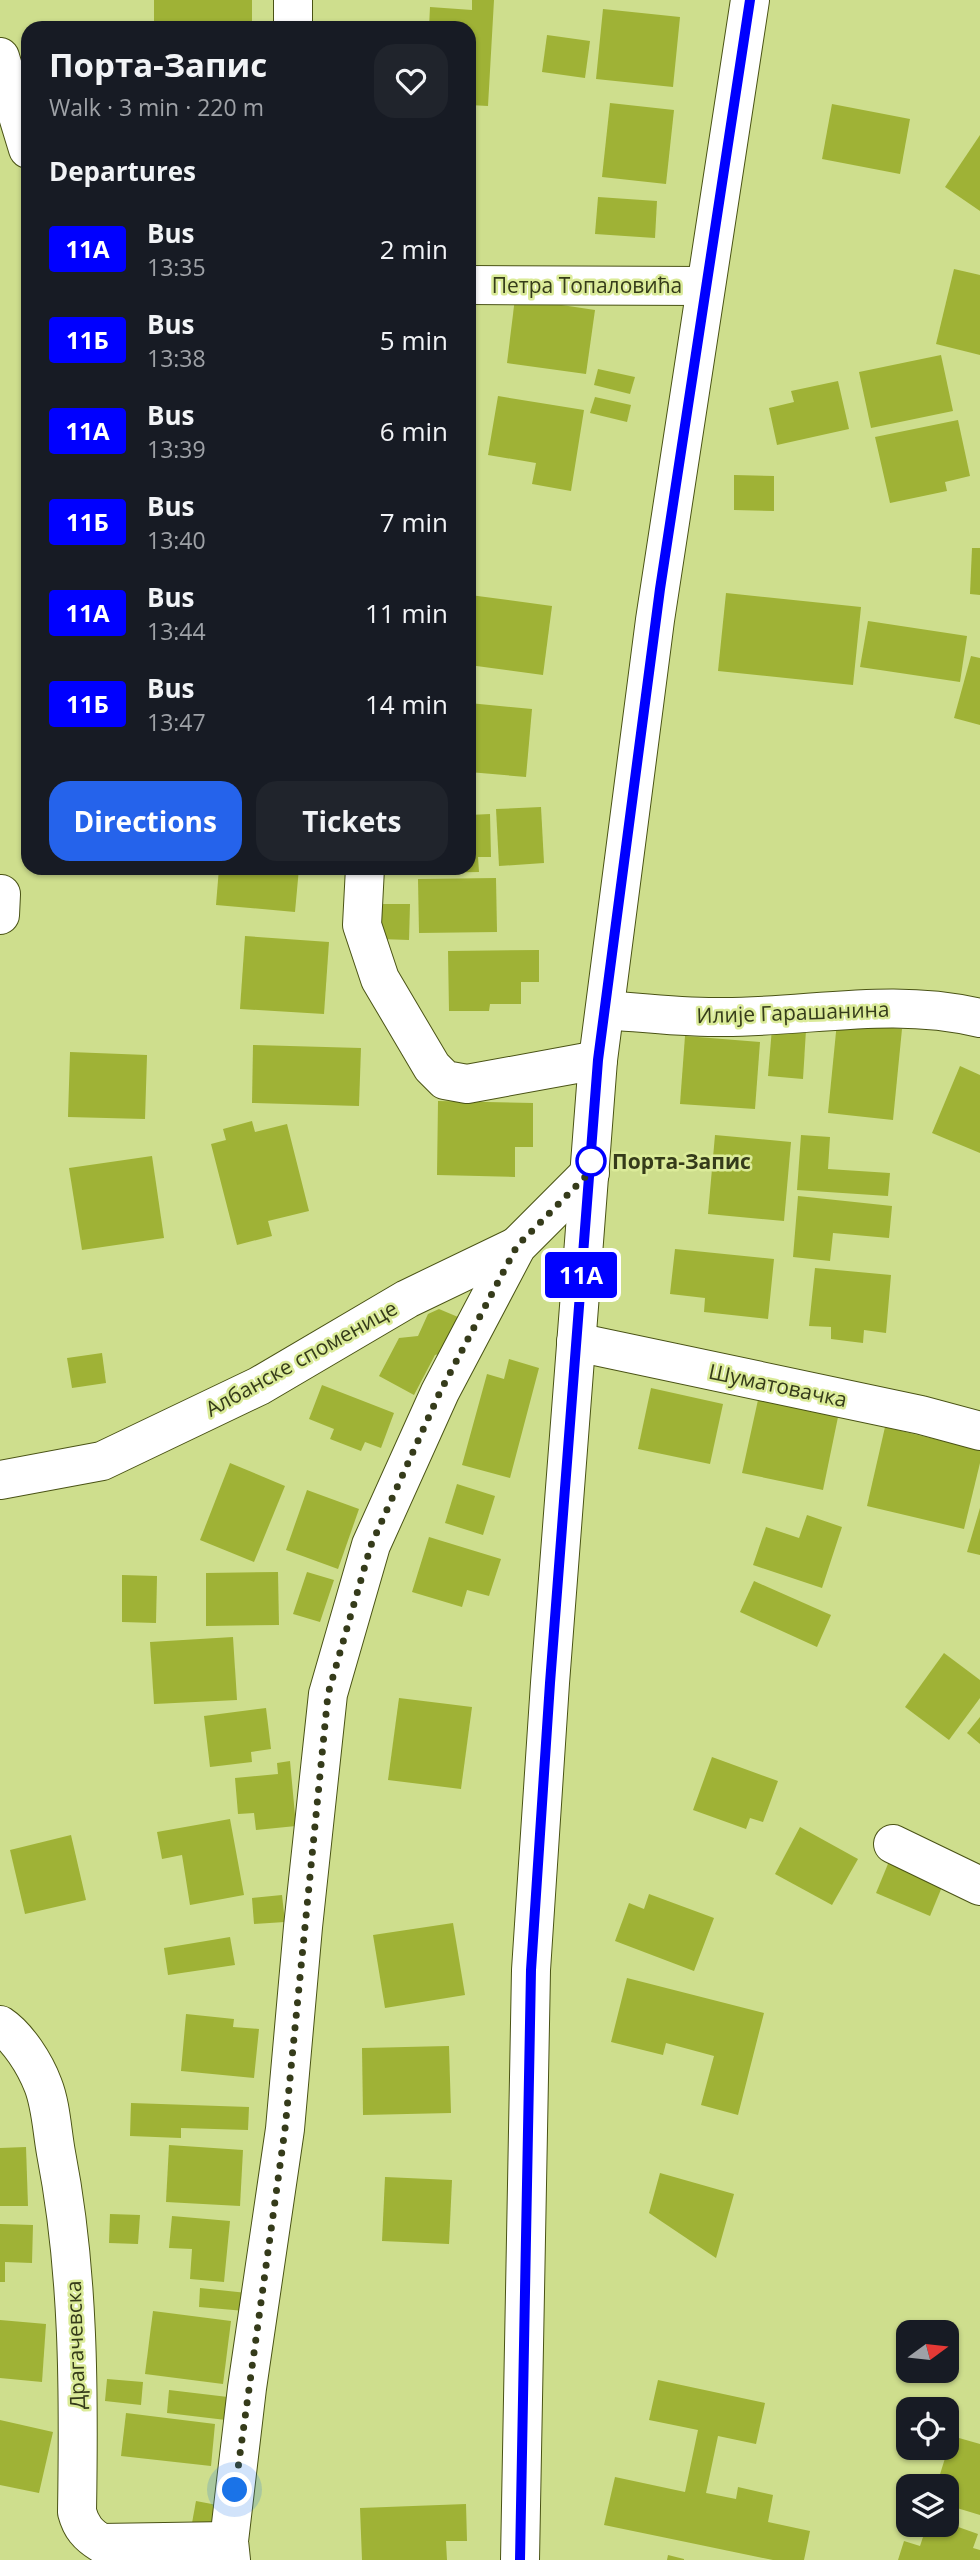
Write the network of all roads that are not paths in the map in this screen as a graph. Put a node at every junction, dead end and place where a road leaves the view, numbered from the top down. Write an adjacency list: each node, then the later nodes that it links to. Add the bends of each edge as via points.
1 (293, 0): 3 (street)
2 (750, 0): 7 (street)
3 (293, 21)
4 (0, 57): 5 (street)
5 (21, 126)
6 (476, 285): 7 (street, Петра Топаловића)
7 (705, 286): 9 (street, via 655,620)
8 (365, 875): 11 (street, via 362,925 380,979 432,1067 445,1080 467,1084)
9 (606, 1010): 10 (street, Илије Гарашанина, via 724,1017 821,1009 925,1009); 11 (street)
10 (980, 1018)
11 (598, 1060): 12 (street)
12 (590, 1172): 13 (street); 14 (street)
13 (517, 1246): 16 (street, Албанске споменице, via 407,1300 259,1386 102,1461); 20 (street, via 440,1392 371,1545 328,1694 285,2129 247,2388)
14 (576, 1342): 15 (street, Шуматовачка); 21 (street, via 531,1970)
15 (980, 1431)
16 (0, 1480)
17 (893, 1844): 18 (street)
18 (980, 1886)
19 (0, 2025): 20 (street, Драгачевска, via 18,2042 43,2085 62,2183 79,2393 80,2522 101,2543)
20 (230, 2551)
21 (520, 2560)

